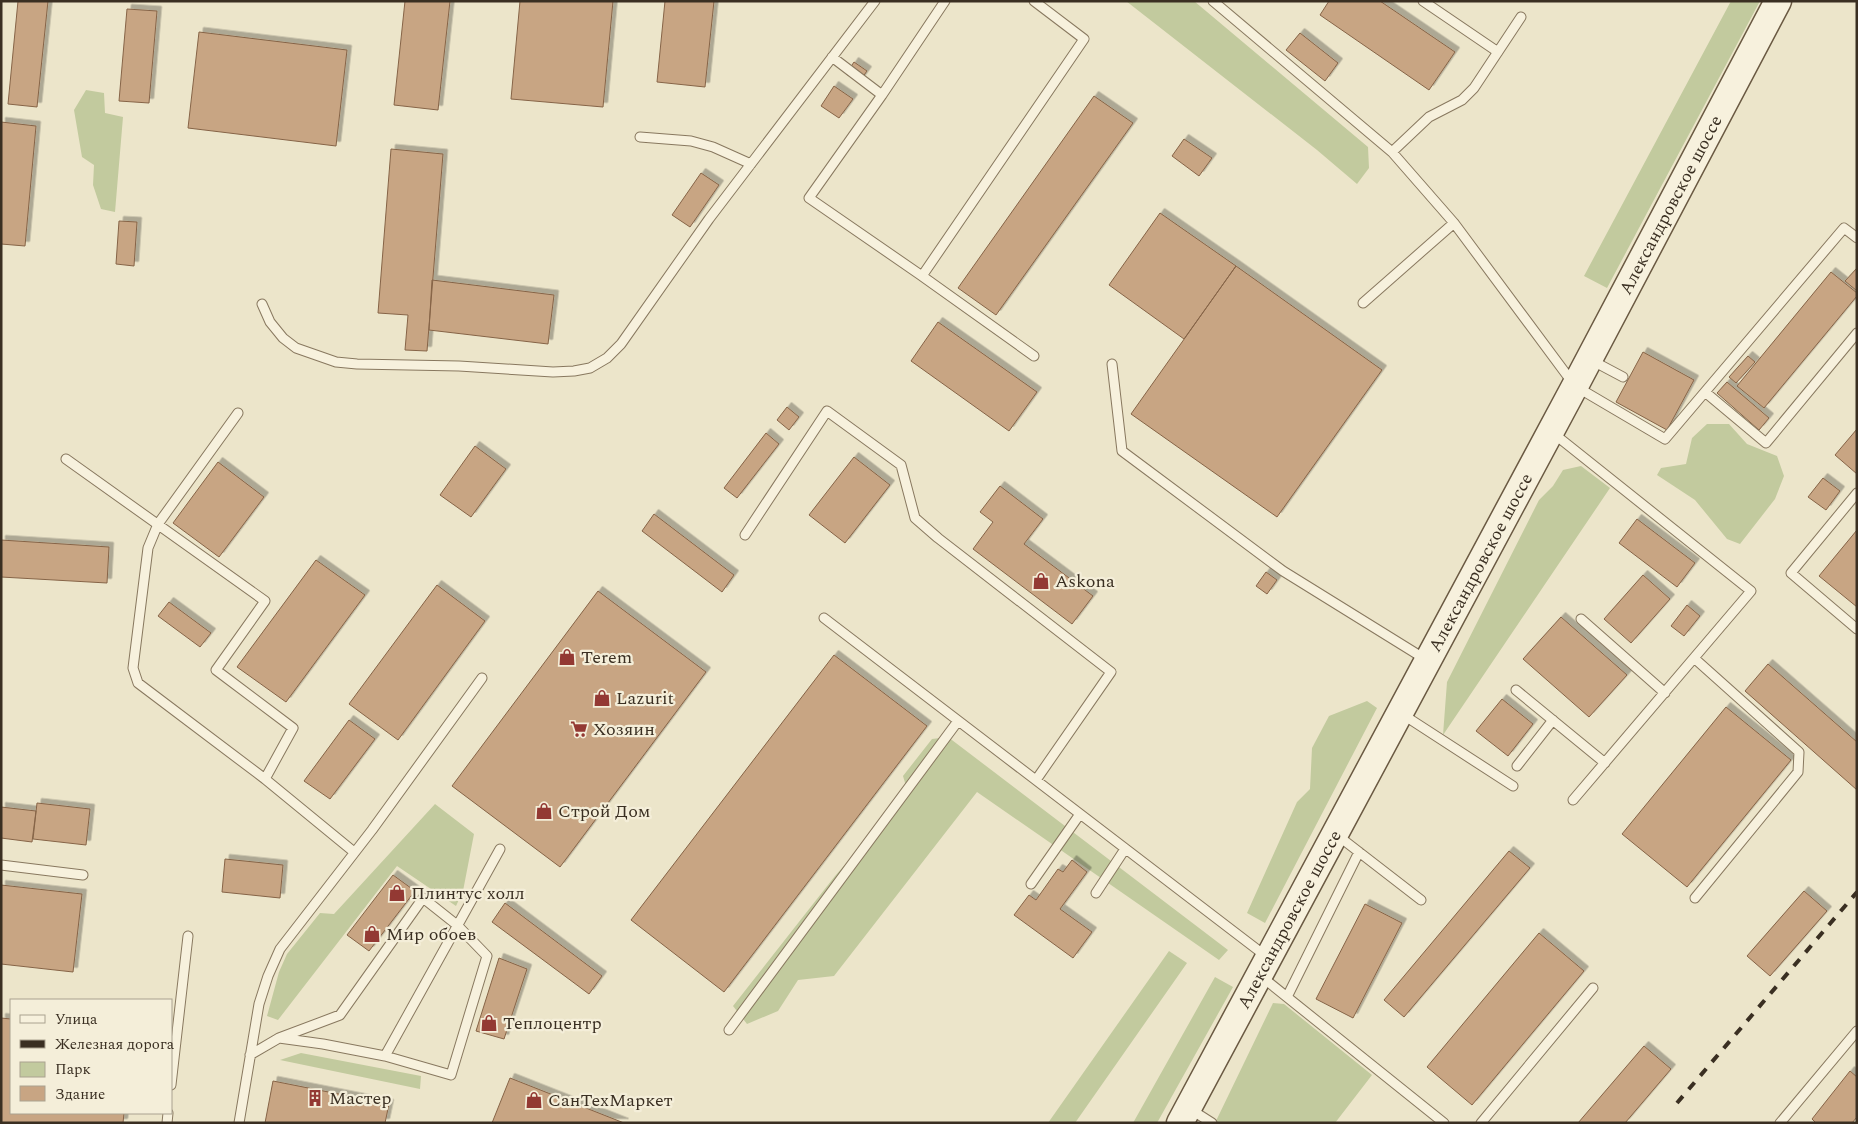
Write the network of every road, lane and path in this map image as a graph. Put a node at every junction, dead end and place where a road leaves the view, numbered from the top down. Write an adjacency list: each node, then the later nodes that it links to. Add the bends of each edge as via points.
1 (875, 1): 9 (lane)
2 (945, 1): 10 (lane)
3 (1034, 1): 16 (lane, via 1084,39)
4 (1212, 1): 12 (lane)
5 (1422, 1): 8 (lane)
6 (1778, 1): 21 (main road, Александровское шоссе)
7 (1521, 17): 8 (lane)
8 (1498, 52): 12 (lane, via 1462,100 1429,117)
9 (832, 57): 10 (lane); 13 (lane)
10 (882, 95): 16 (lane, via 809,198)
11 (640, 137): 13 (lane, via 690,141 713,147)
12 (1392, 152): 14 (lane)
13 (751, 164): 18 (lane, via 621,344 590,368 552,372 336,362 296,348 283,338 270,322)
14 (1454, 223): 17 (lane); 24 (lane)
15 (1857, 238): 25 (lane, via 1844,228)
16 (922, 276): 20 (lane)
17 (1363, 303)
18 (262, 304)
19 (1857, 332): 25 (lane, via 1766,442)
20 (1034, 356)
21 (1589, 359): 23 (lane); 24 (main road, Александровское шоссе)
22 (1112, 364): 36 (lane, via 1122,451 1283,571)
23 (1623, 377)
24 (1575, 386): 25 (lane, via 1666,439); 27 (main road, Александровское шоссе)
25 (1705, 392)
26 (238, 413): 30 (lane)
27 (1551, 431): 35 (lane, via 1751,591); 36 (main road, Александровское шоссе)
28 (66, 459): 30 (lane)
29 (1857, 493): 34 (lane, via 1791,574)
30 (158, 524): 45 (lane, via 148,548 138,619 133,668 138,683); 45 (lane, via 265,602 216,670 293,728)
31 (745, 535): 46 (lane, via 827,411 901,465 916,518 1110,672)
32 (824, 618): 42 (lane)
33 (1581, 619): 39 (lane)
34 (1857, 629)
35 (1694, 658): 39 (lane); 59 (lane, via 1800,752 1798,772)
36 (1428, 661): 40 (main road, Александровское шоссе)
37 (482, 678): 53 (lane)
38 (1516, 690): 41 (lane)
39 (1665, 693): 43 (lane)
40 (1400, 712): 47 (lane); 50 (main road, Александровское шоссе)
41 (1553, 720): 43 (lane); 44 (lane)
42 (958, 721): 46 (lane); 66 (lane)
43 (1605, 763): 48 (lane)
44 (1516, 766)
45 (265, 779): 53 (lane)
46 (1036, 780): 49 (lane)
47 (1513, 786)
48 (1573, 800)
49 (1080, 814): 51 (lane); 57 (lane)
50 (1335, 834): 54 (lane); 63 (main road, Александровское шоссе)
51 (1125, 848): 58 (lane); 63 (lane)
52 (500, 849): 61 (lane)
53 (354, 852): 69 (lane, via 280,949 259,1004)
54 (1359, 852): 60 (lane); 65 (lane)
55 (1, 865): 56 (lane)
56 (83, 875)
57 (1031, 884)
58 (1096, 893)
59 (1695, 898)
60 (1421, 900)
61 (457, 925): 68 (lane, via 424,898 340,1015); 70 (lane); 70 (lane, via 487,956 451,1076)
62 (188, 936): 71 (lane)
63 (1264, 967): 65 (lane); 72 (main road, Александровское шоссе)
64 (1593, 988): 76 (lane)
65 (1287, 997): 75 (lane)
66 (729, 1030)
67 (1857, 1031): 77 (lane)
68 (279, 1038): 69 (lane); 70 (lane)
69 (250, 1054): 73 (lane)
70 (385, 1056)
71 (172, 1075)
72 (1184, 1115): 74 (lane)
73 (239, 1123)
74 (1212, 1123)
75 (1444, 1123)
76 (1481, 1123)
77 (1780, 1123)

